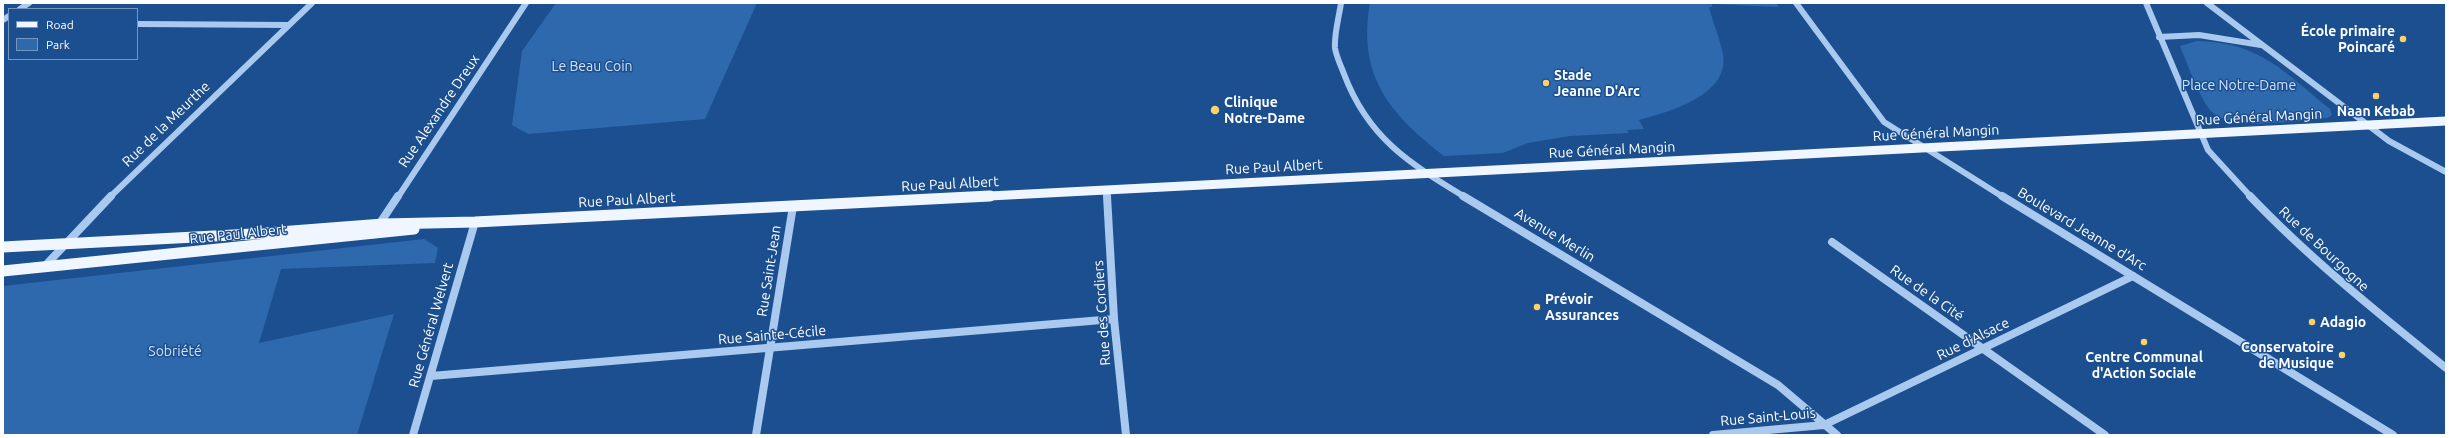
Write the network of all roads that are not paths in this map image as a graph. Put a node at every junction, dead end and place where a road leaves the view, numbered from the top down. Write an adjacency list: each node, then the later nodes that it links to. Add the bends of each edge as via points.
1 (312, 3): 8 (street, Rue de la Meurthe)
2 (526, 3): 20 (street, Rue Alexandre Dreux)
3 (1341, 3): 16 (street, Avenue Merlin, via 1335,49 1349,87 1369,124 1385,141)
4 (1796, 3): 14 (street, Boulevard Jeanne d'Arc, via 1884,122)
5 (2146, 3): 9 (street)
6 (2207, 3): 10 (street)
7 (138, 24): 8 (street)
8 (289, 25): 23 (street, Rue de la Meurthe, via 95,211)
9 (2159, 37): 10 (street, via 2186,33 2210,34); 13 (street)
10 (2264, 45): 12 (street)
11 (2446, 121): 12 (main road, Rue Général Mangin)
12 (2369, 125): 13 (main road, Rue Général Mangin); 15 (street, via 2389,141)
13 (2200, 134): 14 (main road, Rue Général Mangin); 31 (street, Rue de Bourgogne, via 2208,150 2275,222 2378,315)
14 (1924, 148): 16 (main road, Rue Général Mangin); 27 (street, Boulevard Jeanne d'Arc)
15 (2446, 172)
16 (1426, 174): 17 (main road, Rue Paul Albert); 33 (street, Avenue Merlin, via 1778,385)
17 (1107, 190): 18 (main road, Rue Paul Albert); 28 (street, Rue des Cordiers)
18 (793, 206): 19 (main road, Rue Paul Albert); 29 (street, Rue Saint-Jean)
19 (475, 222): 20 (main road, Rue Paul Albert); 21 (main road, Rue Paul Albert); 32 (street, Rue Général Welvert)
20 (379, 224): 21 (street, Rue Alexandre Dreux); 23 (main road, Rue Paul Albert)
21 (373, 233): 25 (main road, Rue Paul Albert)
22 (1832, 242): 30 (street, Rue de la Cité)
23 (65, 244): 24 (main road, Rue Paul Albert); 25 (street, Rue de la Meurthe)
24 (3, 247)
25 (43, 268): 26 (main road, Rue Paul Albert)
26 (3, 271)
27 (2133, 276): 30 (street, Rue d'Alsace); 40 (street, Boulevard Jeanne d'Arc)
28 (1114, 319): 29 (street, Rue Sainte-Cécile); 36 (street, Rue des Cordiers)
29 (770, 348): 32 (street, Rue Sainte-Cécile); 35 (street, Rue Saint-Jean)
30 (1983, 348): 33 (street, Rue d'Alsace); 39 (street, Rue de la Cité)
31 (2446, 368)
32 (431, 376): 34 (street, Rue Général Welvert)
33 (1824, 425): 37 (street, Rue Saint-Louis); 38 (street, Avenue Merlin)
34 (413, 435)
35 (756, 435)
36 (1126, 435)
37 (1714, 435)
38 (1837, 435)
39 (2105, 435)
40 (2393, 435)

